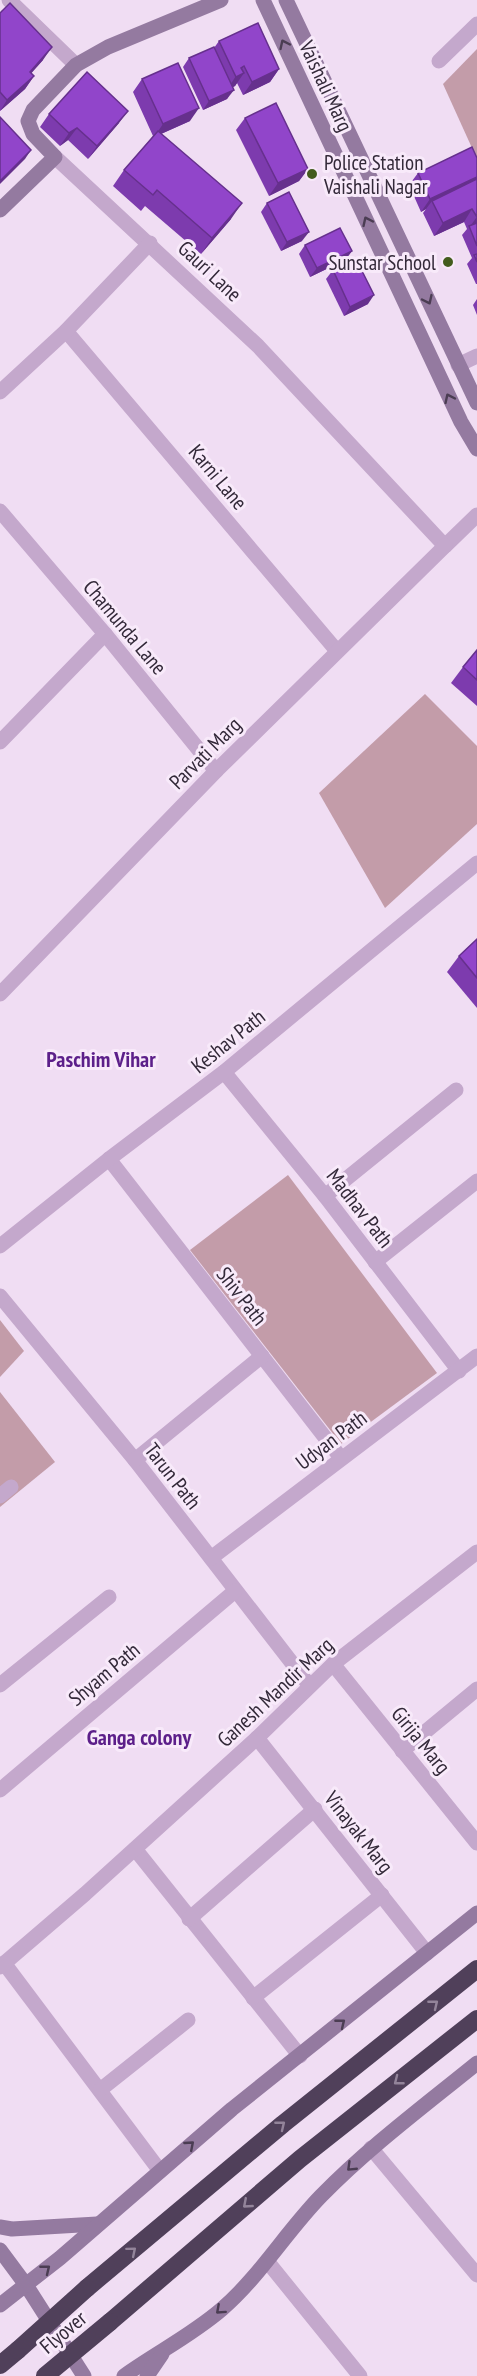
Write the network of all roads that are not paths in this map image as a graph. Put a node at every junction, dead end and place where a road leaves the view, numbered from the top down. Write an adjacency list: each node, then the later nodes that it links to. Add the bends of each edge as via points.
1 (9, 0): 7 (street)
2 (221, 0): 7 (street, via 108,47)
3 (263, 0): 9 (street, Vaishali Marg, one-way to 3)
4 (286, 0): 8 (street, Vaishali Marg)
5 (477, 24): 6 (street)
6 (439, 62)
7 (76, 65): 10 (street, Gauri Lane, via 33,110 28,121 33,134)
8 (326, 81): 9 (street); 15 (street, Vaishali Marg, one-way to 15)
9 (305, 90): 18 (street, Vaishali Marg, one-way to 9)
10 (55, 157): 11 (street); 12 (street, Gauri Lane)
11 (0, 210)
12 (150, 243): 13 (street); 21 (street, Gauri Lane, via 258,346)
13 (66, 331): 16 (street); 23 (street, Karni Lane)
14 (477, 356): 15 (street)
15 (458, 365): 17 (street, Vaishali Marg)
16 (0, 392)
17 (477, 403)
18 (477, 449)
19 (0, 512): 22 (street, Chamunda Lane)
20 (477, 515): 21 (street)
21 (445, 546): 23 (street, Parvati Marg)
22 (105, 634): 24 (street); 25 (street, Chamunda Lane)
23 (338, 651): 25 (street, Parvati Marg)
24 (0, 742)
25 (216, 771): 27 (street, Parvati Marg)
26 (477, 863): 28 (street, Keshav Path)
27 (0, 994)
28 (224, 1072): 30 (street, Keshav Path); 32 (street, Madhav Path)
29 (456, 1090): 32 (street)
30 (109, 1159): 33 (street, Keshav Path); 36 (street, Shiv Path)
31 (477, 1181): 34 (street)
32 (325, 1196): 34 (street, Madhav Path)
33 (0, 1246)
34 (375, 1262): 38 (street, Madhav Path)
35 (0, 1296): 40 (street, Tarun Path)
36 (262, 1356): 39 (street, Shiv Path); 40 (street)
37 (477, 1356): 38 (street, Udyan Path)
38 (459, 1371): 39 (street, Udyan Path)
39 (341, 1458): 42 (street, Udyan Path)
40 (135, 1460): 42 (street, Tarun Path)
41 (477, 1552): 45 (street, Ganesh Mandir Marg)
42 (211, 1558): 43 (street, Tarun Path)
43 (235, 1591): 47 (street, Tarun Path); 51 (street, Shyam Path)
44 (109, 1597): 46 (street)
45 (333, 1664): 47 (street, Ganesh Mandir Marg); 50 (street, Girija Marg)
46 (0, 1685)
47 (309, 1685): 49 (street, Ganesh Mandir Marg)
48 (477, 1689): 50 (street)
49 (257, 1738): 52 (street, Vinayak Marg); 55 (street, Ganesh Mandir Marg)
50 (402, 1751): 53 (street, Girija Marg)
51 (0, 1790)
52 (315, 1809): 56 (street, Vinayak Marg); 58 (street)
53 (472, 1825): 54 (street, Girija Marg)
54 (477, 1843)
55 (135, 1849): 58 (street); 60 (street, Ganesh Mandir Marg)
56 (382, 1895): 59 (street, Vinayak Marg); 62 (street)
57 (477, 1913): 59 (street)
58 (189, 1919): 62 (street)
59 (427, 1953): 65 (street, one-way to 59)
60 (2, 1965): 67 (street)
61 (477, 1969): 78 (highway, Flyover, one-way to 61, bridge, via 283,2124)
62 (253, 1998): 65 (street)
63 (477, 2019): 79 (highway, Flyover, one-way to 79, bridge, via 300,2159)
64 (188, 2020): 67 (street)
65 (300, 2056): 69 (street, one-way to 65)
66 (477, 2063): 68 (street)
67 (100, 2090): 69 (street)
68 (371, 2148): 73 (street, one-way to 73, via 319,2198); 74 (street)
69 (160, 2171): 70 (street)
70 (97, 2224): 71 (street); 75 (street, one-way to 70)
71 (0, 2227)
72 (0, 2250): 75 (street)
73 (267, 2261): 77 (street, one-way to 77, via 224,2307); 83 (street)
74 (477, 2275)
75 (26, 2285): 76 (street); 80 (street)
76 (0, 2305)
77 (168, 2347): 81 (street); 82 (street)
78 (0, 2365)
79 (45, 2376)
80 (84, 2376)
81 (124, 2376)
82 (147, 2376)
83 (360, 2376)

